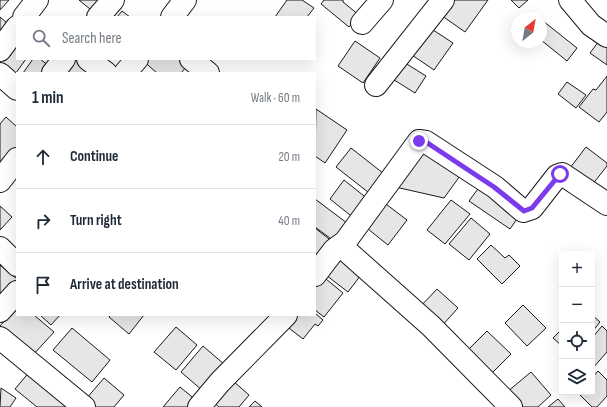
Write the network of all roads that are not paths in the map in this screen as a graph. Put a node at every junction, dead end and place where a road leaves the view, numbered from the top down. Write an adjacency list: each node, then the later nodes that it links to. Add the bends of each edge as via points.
1 (113, 0): 6 (street)
2 (185, 0): 7 (street)
3 (382, 0): 8 (street)
4 (442, 0): 21 (street)
5 (570, 0): 10 (street, via 579,13)
6 (99, 16)
7 (173, 16)
8 (362, 23)
9 (16, 28): 11 (street)
10 (605, 32)
11 (0, 50)
12 (63, 60): 16 (street)
13 (89, 60): 17 (street)
14 (136, 60): 18 (street)
15 (192, 60): 19 (street)
16 (53, 72)
17 (105, 72)
18 (126, 72)
19 (207, 72)
20 (0, 74): 22 (street)
21 (376, 85)
22 (16, 88)
23 (16, 160): 24 (street)
24 (0, 181)
25 (606, 202): 26 (street, via 562,174 557,176 532,208 524,211 494,187 422,140 416,144)
26 (341, 246): 29 (street, via 334,250); 34 (street, via 442,337)
27 (0, 248): 28 (street)
28 (16, 264)
29 (316, 275)
30 (285, 316): 33 (street)
31 (0, 338): 32 (street)
32 (79, 405)
33 (199, 407)
34 (511, 407)

